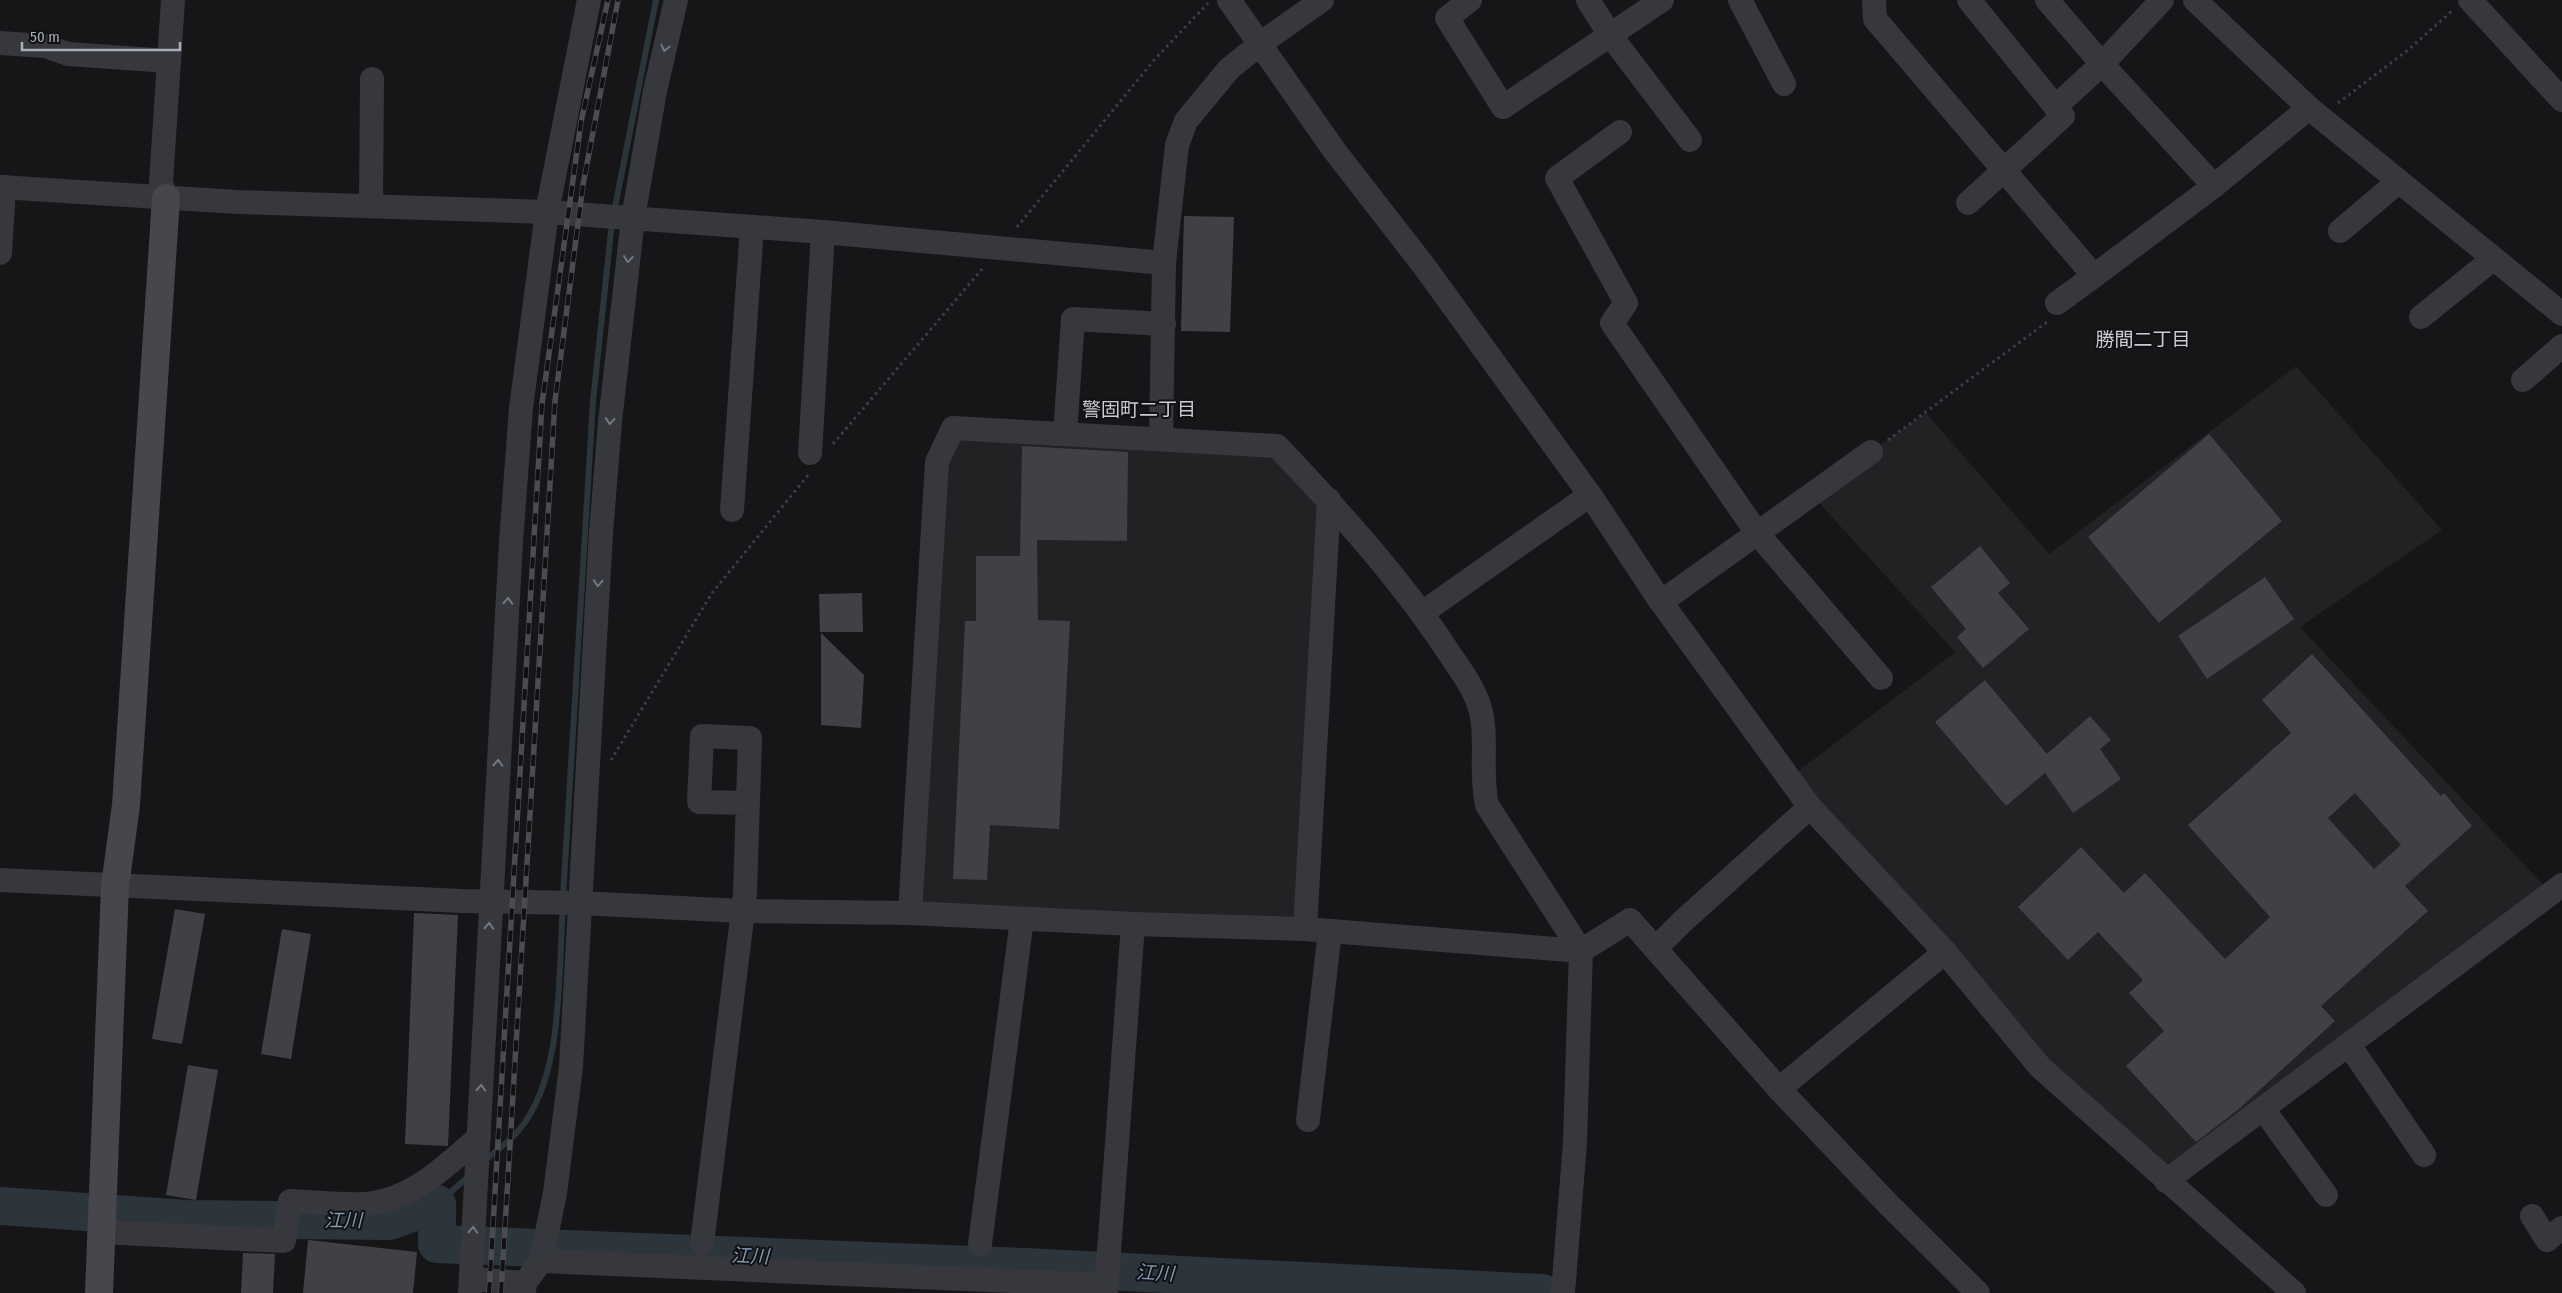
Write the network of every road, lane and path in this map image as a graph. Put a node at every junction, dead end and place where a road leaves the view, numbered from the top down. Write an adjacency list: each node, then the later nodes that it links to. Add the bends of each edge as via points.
1 (173, 0): 20 (street)
2 (589, 0): 36 (street)
3 (676, 0): 37 (street, one-way to 37)
4 (1211, 0): 41 (path, via 1155,59)
5 (1229, 0): 19 (street)
6 (1322, 0): 19 (street)
7 (1470, 0): 17 (street, via 1447,18 1503,107)
8 (1588, 0): 17 (street)
9 (1662, 0): 17 (street)
10 (1740, 0): 23 (street)
11 (1874, 0): 29 (street, via 1874,19)
12 (1969, 0): 25 (street)
13 (2047, 0): 21 (street)
14 (2162, 0): 21 (street)
15 (2195, 0): 26 (street)
16 (2470, 0): 24 (street)
17 (1610, 35): 28 (street)
18 (0, 43): 20 (street, via 45,46 68,54)
19 (1260, 44): 44 (street, via 1229,69 1186,121 1177,145); 56 (street, via 1334,150 1424,266)
20 (169, 60): 33 (street, via 162,182)
21 (2102, 64): 25 (street); 31 (street)
22 (372, 79): 35 (street)
23 (1784, 84)
24 (2562, 100)
25 (2055, 107): 29 (street, via 2062,116)
26 (2309, 108): 30 (street); 31 (street)
27 (1620, 132): 59 (street, via 1556,178 1626,303 1612,323)
28 (1690, 140)
29 (2004, 171): 34 (street); 45 (street)
30 (2398, 182): 39 (street); 43 (street)
31 (2214, 186): 45 (street)
32 (2, 187): 33 (street); 42 (street)
33 (166, 198): 35 (street); 68 (street, via 127,795)
34 (1968, 203)
35 (370, 206): 36 (street)
36 (546, 212): 37 (street); 69 (street, one-way to 36, via 521,408)
37 (633, 218): 38 (street); 70 (street, one-way to 70, via 604,496)
38 (752, 227): 40 (street); 58 (street)
39 (2340, 231)
40 (823, 232): 41 (street); 55 (street)
41 (1000, 248): 44 (street); 55 (path)
42 (0, 253)
43 (2493, 258): 47 (street); 48 (street)
44 (1164, 263): 49 (street)
45 (2094, 276): 46 (street)
46 (2057, 303)
47 (2562, 314)
48 (2421, 317)
49 (1164, 324): 52 (street, via 1073,319); 53 (street)
50 (2562, 346): 51 (street)
51 (2523, 380)
52 (1065, 434): 53 (street); 72 (street, via 953,428 937,462)
53 (1161, 438): 57 (street, via 1277,446)
54 (1871, 452): 59 (street)
55 (818, 456): 63 (path, via 712,593)
56 (1590, 495): 60 (street); 61 (street)
57 (1328, 500): 61 (street); 75 (street)
58 (732, 510)
59 (1757, 532): 60 (street); 62 (street)
60 (1662, 602): 65 (street)
61 (1422, 613): 78 (street, via 1472,688 1480,710 1482,785 1487,804)
62 (1881, 678)
63 (607, 767)
64 (748, 803): 71 (street)
65 (1810, 807): 77 (street); 79 (street)
66 (0, 880): 68 (street)
67 (2562, 884): 80 (street)
68 (115, 886): 69 (street); 90 (street)
69 (491, 900): 70 (street); 84 (street, one-way to 69)
70 (579, 903): 71 (street); 93 (street, via 571,1067 555,1193)
71 (742, 911): 72 (street); 91 (street)
72 (910, 914): 73 (street)
73 (1022, 919): 74 (street); 92 (street)
74 (1132, 924): 75 (street); 96 (street)
75 (1305, 929): 76 (street)
76 (1330, 931): 78 (street); 83 (street)
77 (1656, 948): 78 (street, via 1630,920); 81 (street)
78 (1581, 951): 98 (street, via 1575,1142)
79 (1945, 952): 81 (street); 86 (street, via 2040,1066)
80 (2349, 1045): 82 (street); 85 (street)
81 (1779, 1089): 99 (street)
82 (2263, 1109): 86 (street); 87 (street)
83 (1308, 1120)
84 (479, 1137): 90 (street, via 432,1178 397,1196 365,1204 290,1201 284,1241); 94 (street, one-way to 84)
85 (2424, 1156)
86 (2166, 1181): 100 (street)
87 (2326, 1196)
88 (2532, 1216): 89 (street, via 2547,1240)
89 (2562, 1228)
90 (102, 1232): 97 (street)
91 (702, 1244)
92 (980, 1244)
93 (541, 1261): 95 (street); 96 (street)
94 (470, 1286): 95 (street)
95 (524, 1288)
96 (1106, 1289)
97 (99, 1293)
98 (1563, 1293)
99 (1978, 1293)
100 (2294, 1293)

